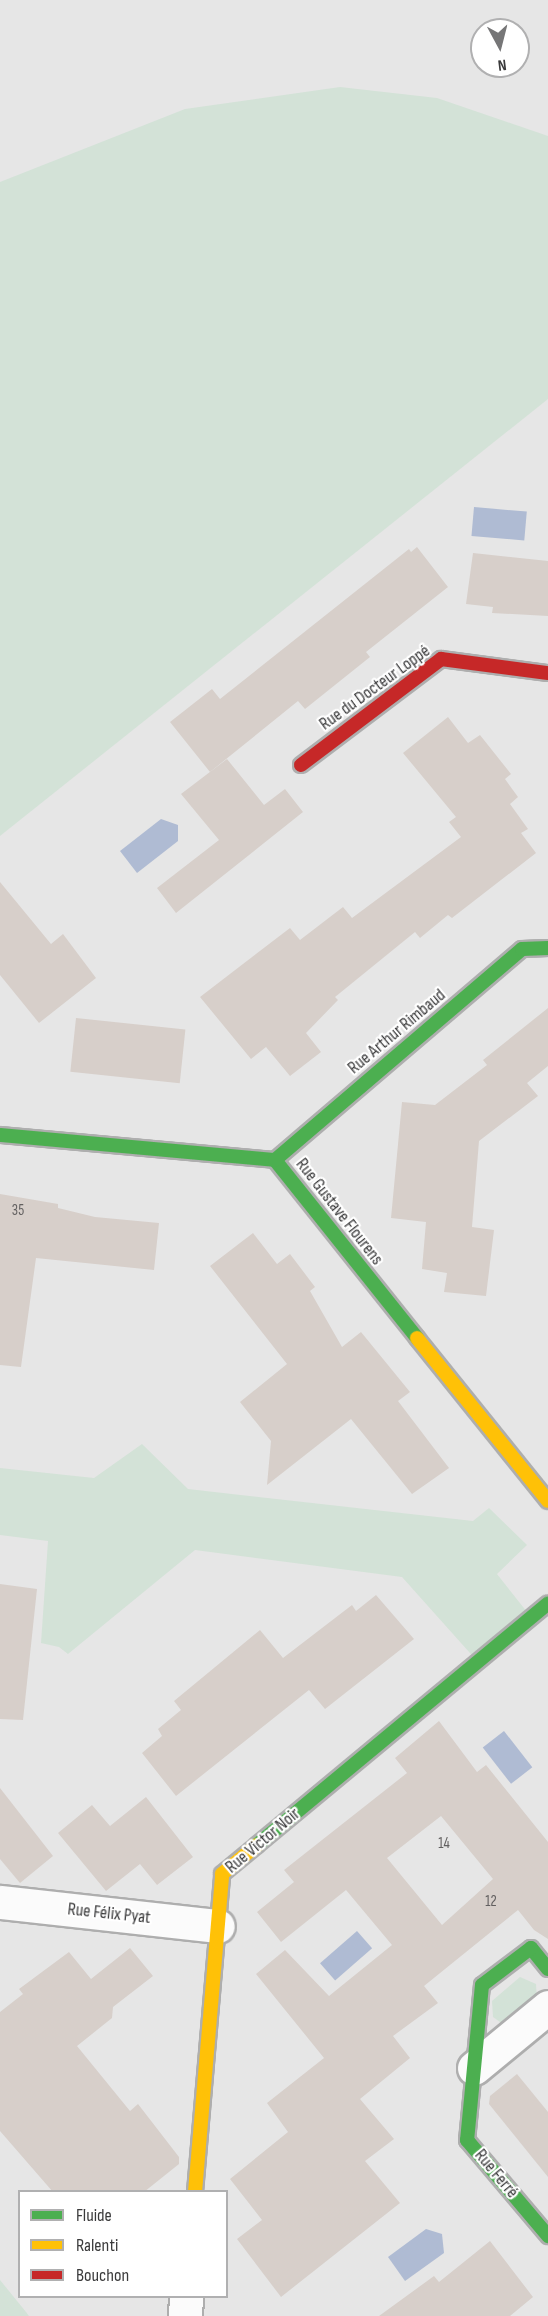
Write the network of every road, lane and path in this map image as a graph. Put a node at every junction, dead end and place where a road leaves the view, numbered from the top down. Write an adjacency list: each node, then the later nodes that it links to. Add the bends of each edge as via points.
1 (548, 673): 2 (street, Rue du Docteur Loppé, via 441,659)
2 (301, 765)
3 (548, 948): 5 (street, Rue Arthur Rimbaud, via 522,949)
4 (0, 1135): 5 (street, Rue Gustave Flourens)
5 (275, 1160): 6 (street, Rue Gustave Flourens)
6 (548, 1501)
7 (548, 1603): 9 (street, Rue Victor Noir, via 222,1874)
8 (0, 1902): 9 (street, Rue Félix Pyat)
9 (218, 1926): 13 (street, Rue Victor Noir)
10 (548, 1969): 12 (street, Rue Ferré, via 531,1948 482,1985)
11 (548, 2007): 12 (street)
12 (474, 2068): 14 (street, Rue Ferré, via 467,2140)
13 (195, 2190)
14 (548, 2236)
15 (186, 2298): 16 (street)
16 (185, 2316)

